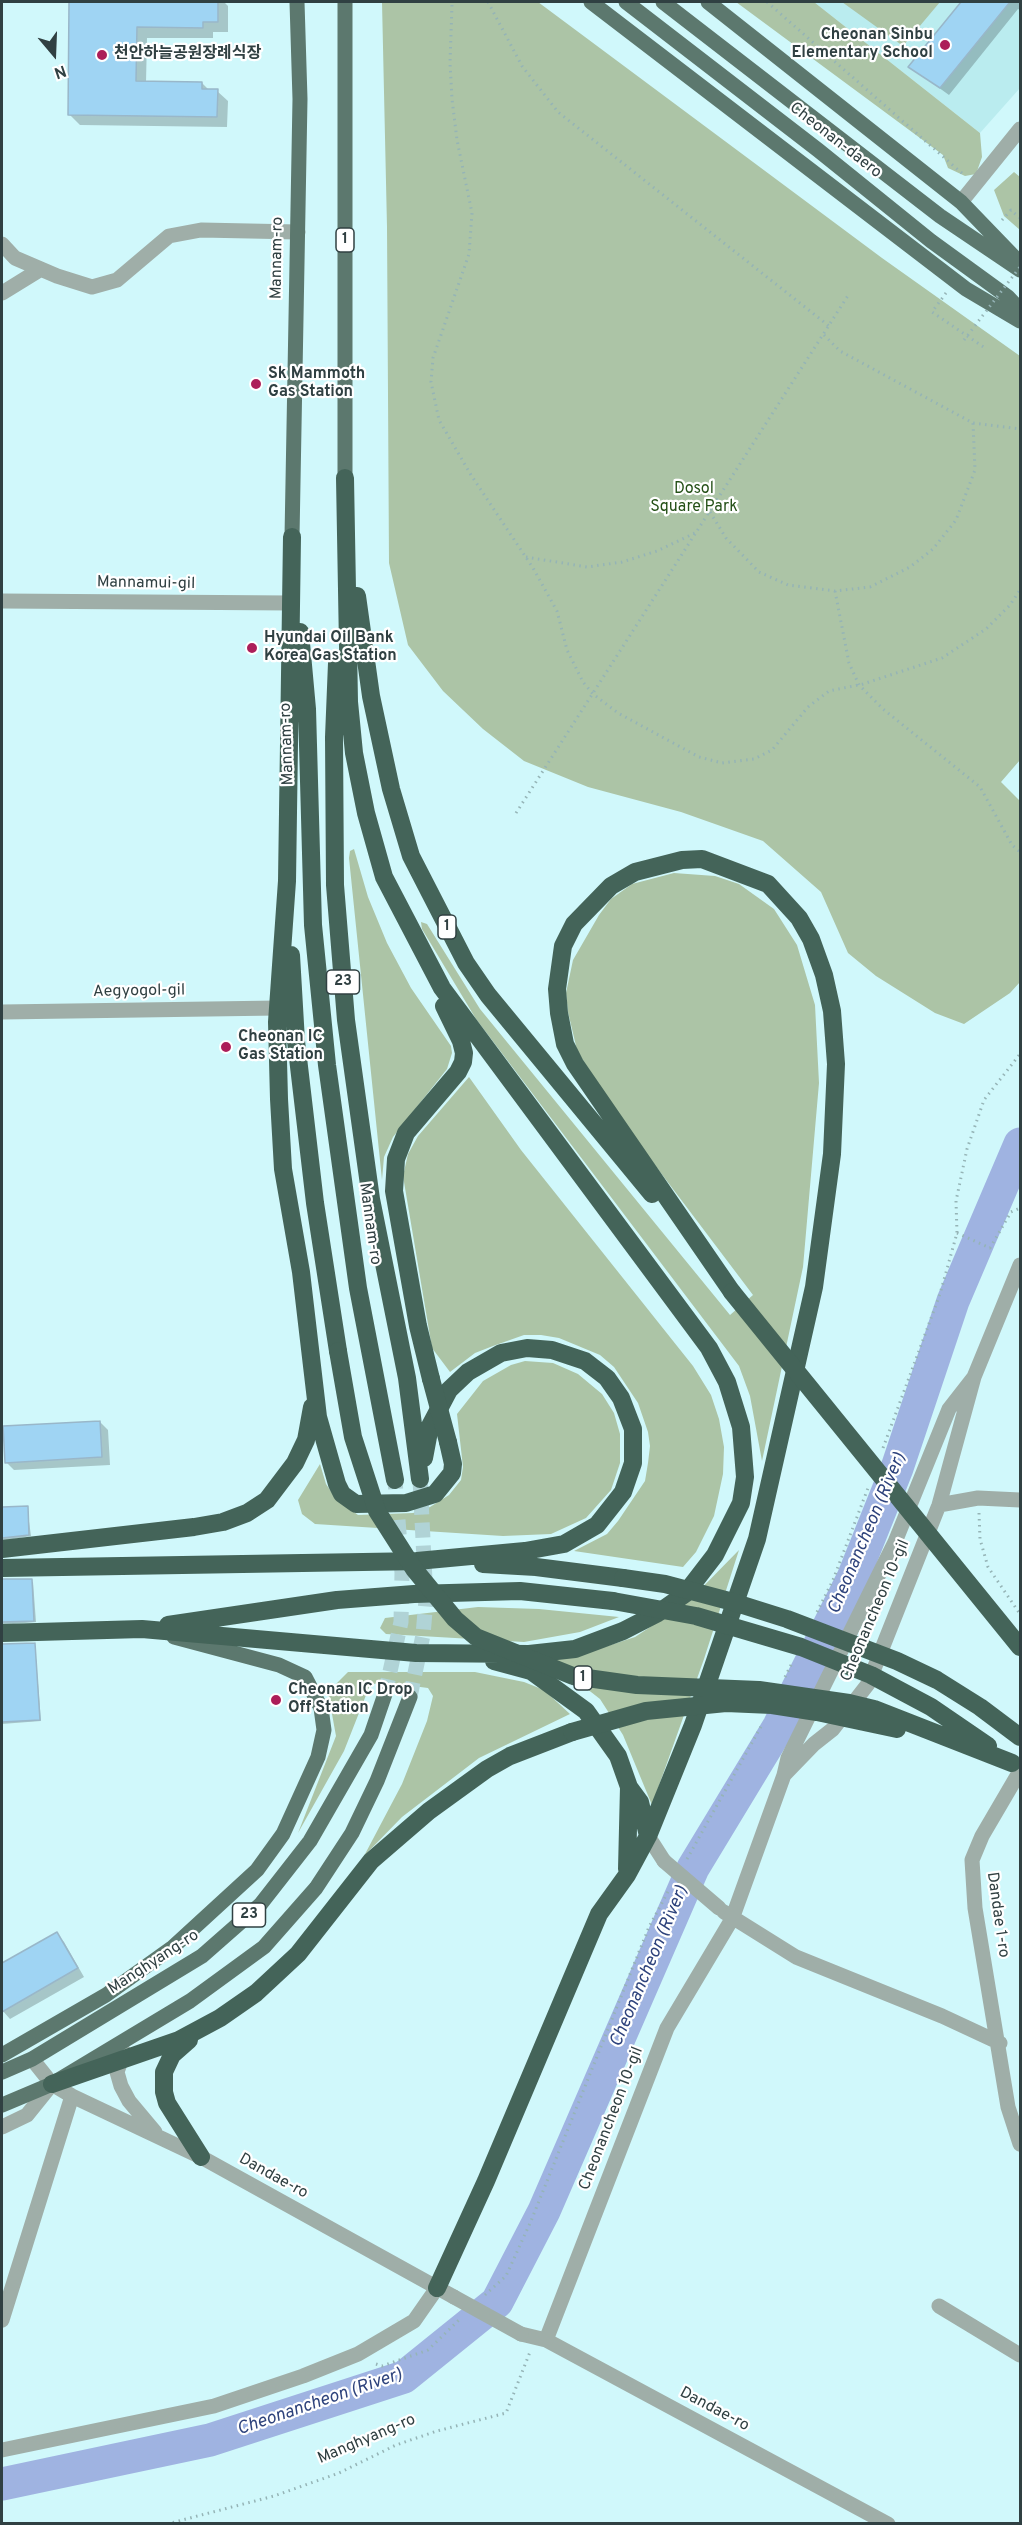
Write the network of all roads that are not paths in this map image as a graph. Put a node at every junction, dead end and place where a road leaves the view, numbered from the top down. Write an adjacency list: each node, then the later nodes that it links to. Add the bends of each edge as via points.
1 (297, 2): 9 (main road, Mannam-ro)
2 (345, 2): 16 (main road, Mannam-ro / 1)
3 (591, 2): 15 (main road, via 966,289)
4 (626, 2): 14 (main road, Cheonan-daero)
5 (663, 2): 11 (main road, Cheonan-daero, via 940,216)
6 (708, 2): 8 (main road)
7 (1020, 129): 8 (street)
8 (961, 202): 11 (main road)
9 (298, 232): 12 (street, via 201,230 169,236 117,280 92,287); 17 (main road, Mannam-ro)
10 (2, 244): 12 (street, via 15,258)
11 (1020, 267)
12 (41, 269): 13 (street)
13 (2, 293)
14 (1020, 310)
15 (1020, 321)
16 (345, 478): 21 (highway, via 349,702 354,753 384,877); 25 (highway, 1, via 371,696 391,789 411,856 466,963 488,995); 32 (highway, Mannam-ro / 23, via 334,737 336,896 356,1102 407,1378 420,1479 430,1426 449,1390 468,1372 501,1353 527,1348 552,1350 585,1361 607,1378 621,1398 633,1429 633,1463 623,1492 597,1525 564,1544)
17 (292, 537): 19 (highway, 1); 28 (highway, Mannam-ro / 23, via 307,709 313,925 327,1065 358,1288)
18 (2, 601): 19 (street, Mannamui-gil)
19 (291, 603): 20 (highway, 1)
20 (287, 881): 22 (highway); 41 (highway, 1, bridge, via 296,1041 315,1203 353,1437 377,1511 419,1575 455,1619 476,1637 573,1676 616,1683 759,1690 830,1700 874,1709)
21 (409, 929): 27 (highway, bridge, via 464,1053 458,1072 406,1133 396,1159 394,1191 418,1326 448,1442 452,1473 435,1494 406,1503 356,1504 342,1494 337,1484); 37 (highway, via 442,988 709,1348 727,1382 745,1451 741,1503 729,1532 705,1570 677,1599 623,1631 575,1649)
22 (278, 1008): 23 (street, Aegyogol-gil); 27 (highway, via 283,1169 302,1272)
23 (2, 1012)
24 (1020, 1265): 26 (street, Cheonancheon 10-gil)
25 (732, 1292): 36 (highway, 1, bridge); 45 (highway, via 575,1064 565,1044 559,1013 557,989 563,946 574,924 611,886 635,872 682,860 702,859 768,884 800,918 824,975 832,1011 836,1064 832,1154 814,1287 783,1434 757,1539 693,1725)
26 (974, 1377): 30 (street, Cheonancheon 10-gil); 43 (street, Cheonancheon 10-gil, via 949,1409 895,1542 788,1758)
27 (313, 1385): 31 (highway, via 312,1414 295,1463 267,1500 247,1513 194,1527)
28 (395, 1480)
29 (1020, 1500): 30 (street, via 978,1498)
30 (939, 1505): 43 (street, Cheonancheon 10-gil, via 868,1684 833,1729)
31 (2, 1549)
32 (417, 1561): 33 (highway); 40 (highway, bridge, via 536,1567 623,1578 733,1602 897,1661 937,1680)
33 (2, 1568)
34 (142, 1629): 35 (highway); 37 (highway); 42 (highway, bridge, via 337,1600 414,1594 520,1591 613,1601 748,1630 871,1675 931,1707); 51 (main road, via 279,1665 305,1677 321,1708 324,1730 318,1757 283,1834 249,1877 172,1947 106,1995)
35 (2, 1633)
36 (1020, 1647)
37 (463, 1654): 44 (highway, via 531,1671 586,1711 618,1756)
38 (385, 1694): 52 (main road, Manghyang-ro / 23, via 371,1735 310,1841 260,1905 202,1956)
39 (410, 1697): 48 (main road, 23, via 352,1833 316,1888 264,1947)
40 (1020, 1737)
41 (964, 1745): 42 (highway, 1, bridge); 49 (highway, bridge, via 858,1719 726,1702 646,1711 572,1732 510,1756 429,1810 371,1861 298,1954 256,1993)
42 (1017, 1768): 50 (street, Dandae 1-ro, via 972,1860 975,1908)
43 (784, 1775): 47 (street, Cheonancheon 10-gil)
44 (629, 1787): 45 (highway, via 640,1802); 46 (highway)
45 (648, 1836): 46 (highway); 47 (street, bridge, via 664,1861)
46 (627, 1875): 62 (highway, via 599,1914)
47 (732, 1919): 50 (street, via 796,1957); 65 (street, Cheonancheon 10-gil, via 667,2028)
48 (171, 2012): 53 (street, via 127,2047); 55 (main road, 23)
49 (220, 2018): 53 (highway, via 179,2040); 61 (highway, via 172,2055 164,2072 167,2103)
50 (1000, 2043): 60 (street, Dandae 1-ro, via 1008,2107)
51 (2, 2055)
52 (32, 2059): 54 (main road, Manghyang-ro / 23); 55 (street, Dandae-ro)
53 (118, 2062): 55 (highway); 59 (street, via 121,2086)
54 (2, 2072)
55 (52, 2084): 56 (street, Dandae-ro); 57 (main road, 23); 58 (street, via 27,2115)
56 (72, 2096): 59 (street, Dandae-ro); 64 (street)
57 (2, 2105)
58 (2, 2127)
59 (156, 2134): 61 (street, Dandae-ro)
60 (1020, 2144)
61 (201, 2157): 62 (street, Dandae-ro)
62 (437, 2288): 65 (street, Dandae-ro, bridge); 67 (street, via 414,2321 358,2354 303,2376 214,2406)
63 (939, 2306): 66 (street)
64 (2, 2320)
65 (534, 2338): 68 (street, Dandae-ro)
66 (1020, 2355)
67 (2, 2450)
68 (888, 2523)

